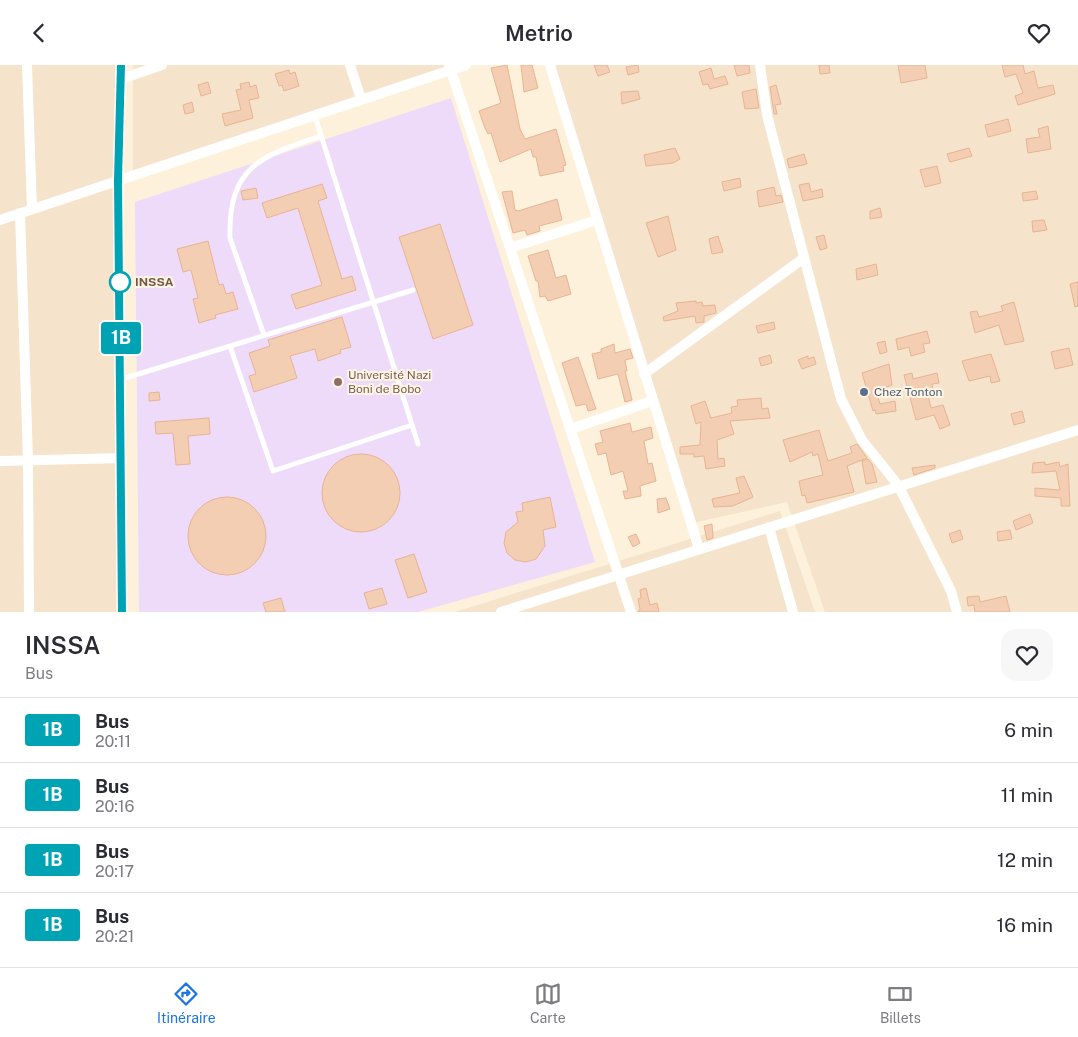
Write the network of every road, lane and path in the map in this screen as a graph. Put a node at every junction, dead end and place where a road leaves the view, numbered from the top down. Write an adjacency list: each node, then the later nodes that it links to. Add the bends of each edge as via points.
1 (27, 65): 14 (street)
2 (121, 65): 9 (street)
3 (162, 65): 9 (street)
4 (350, 65): 10 (street)
5 (466, 65): 8 (street)
6 (550, 65): 17 (street)
7 (760, 65): 19 (street, via 767,115)
8 (450, 67): 10 (street); 18 (street)
9 (122, 79): 13 (street)
10 (361, 99): 11 (street)
11 (314, 115): 12 (lane); 13 (street)
12 (321, 137): 21 (lane); 22 (lane, via 266,156 242,177 234,191 230,238)
13 (118, 180): 14 (street); 25 (street)
14 (32, 209): 15 (street)
15 (20, 213): 16 (street); 32 (street)
16 (0, 220)
17 (597, 220): 18 (street); 24 (street)
18 (510, 248): 28 (street)
19 (804, 258): 24 (street); 34 (street, via 841,399 862,440)
20 (413, 290): 21 (lane)
21 (374, 302): 22 (lane); 27 (lane)
22 (264, 335): 23 (lane)
23 (230, 346): 25 (lane); 27 (lane, via 273,471)
24 (644, 375): 26 (street)
25 (122, 379): 31 (street)
26 (652, 401): 28 (street); 36 (street)
27 (412, 425): 30 (lane)
28 (571, 429): 37 (street)
29 (1078, 430): 34 (street)
30 (418, 444)
31 (122, 458): 32 (street); 39 (street)
32 (28, 460): 33 (street); 38 (street)
33 (0, 461)
34 (899, 486): 35 (street); 43 (street, via 951,591)
35 (769, 527): 36 (street); 42 (street)
36 (699, 549): 37 (street)
37 (619, 575): 40 (street); 41 (street)
38 (29, 612)
39 (122, 612)
40 (501, 612)
41 (632, 612)
42 (792, 612)
43 (957, 612)

